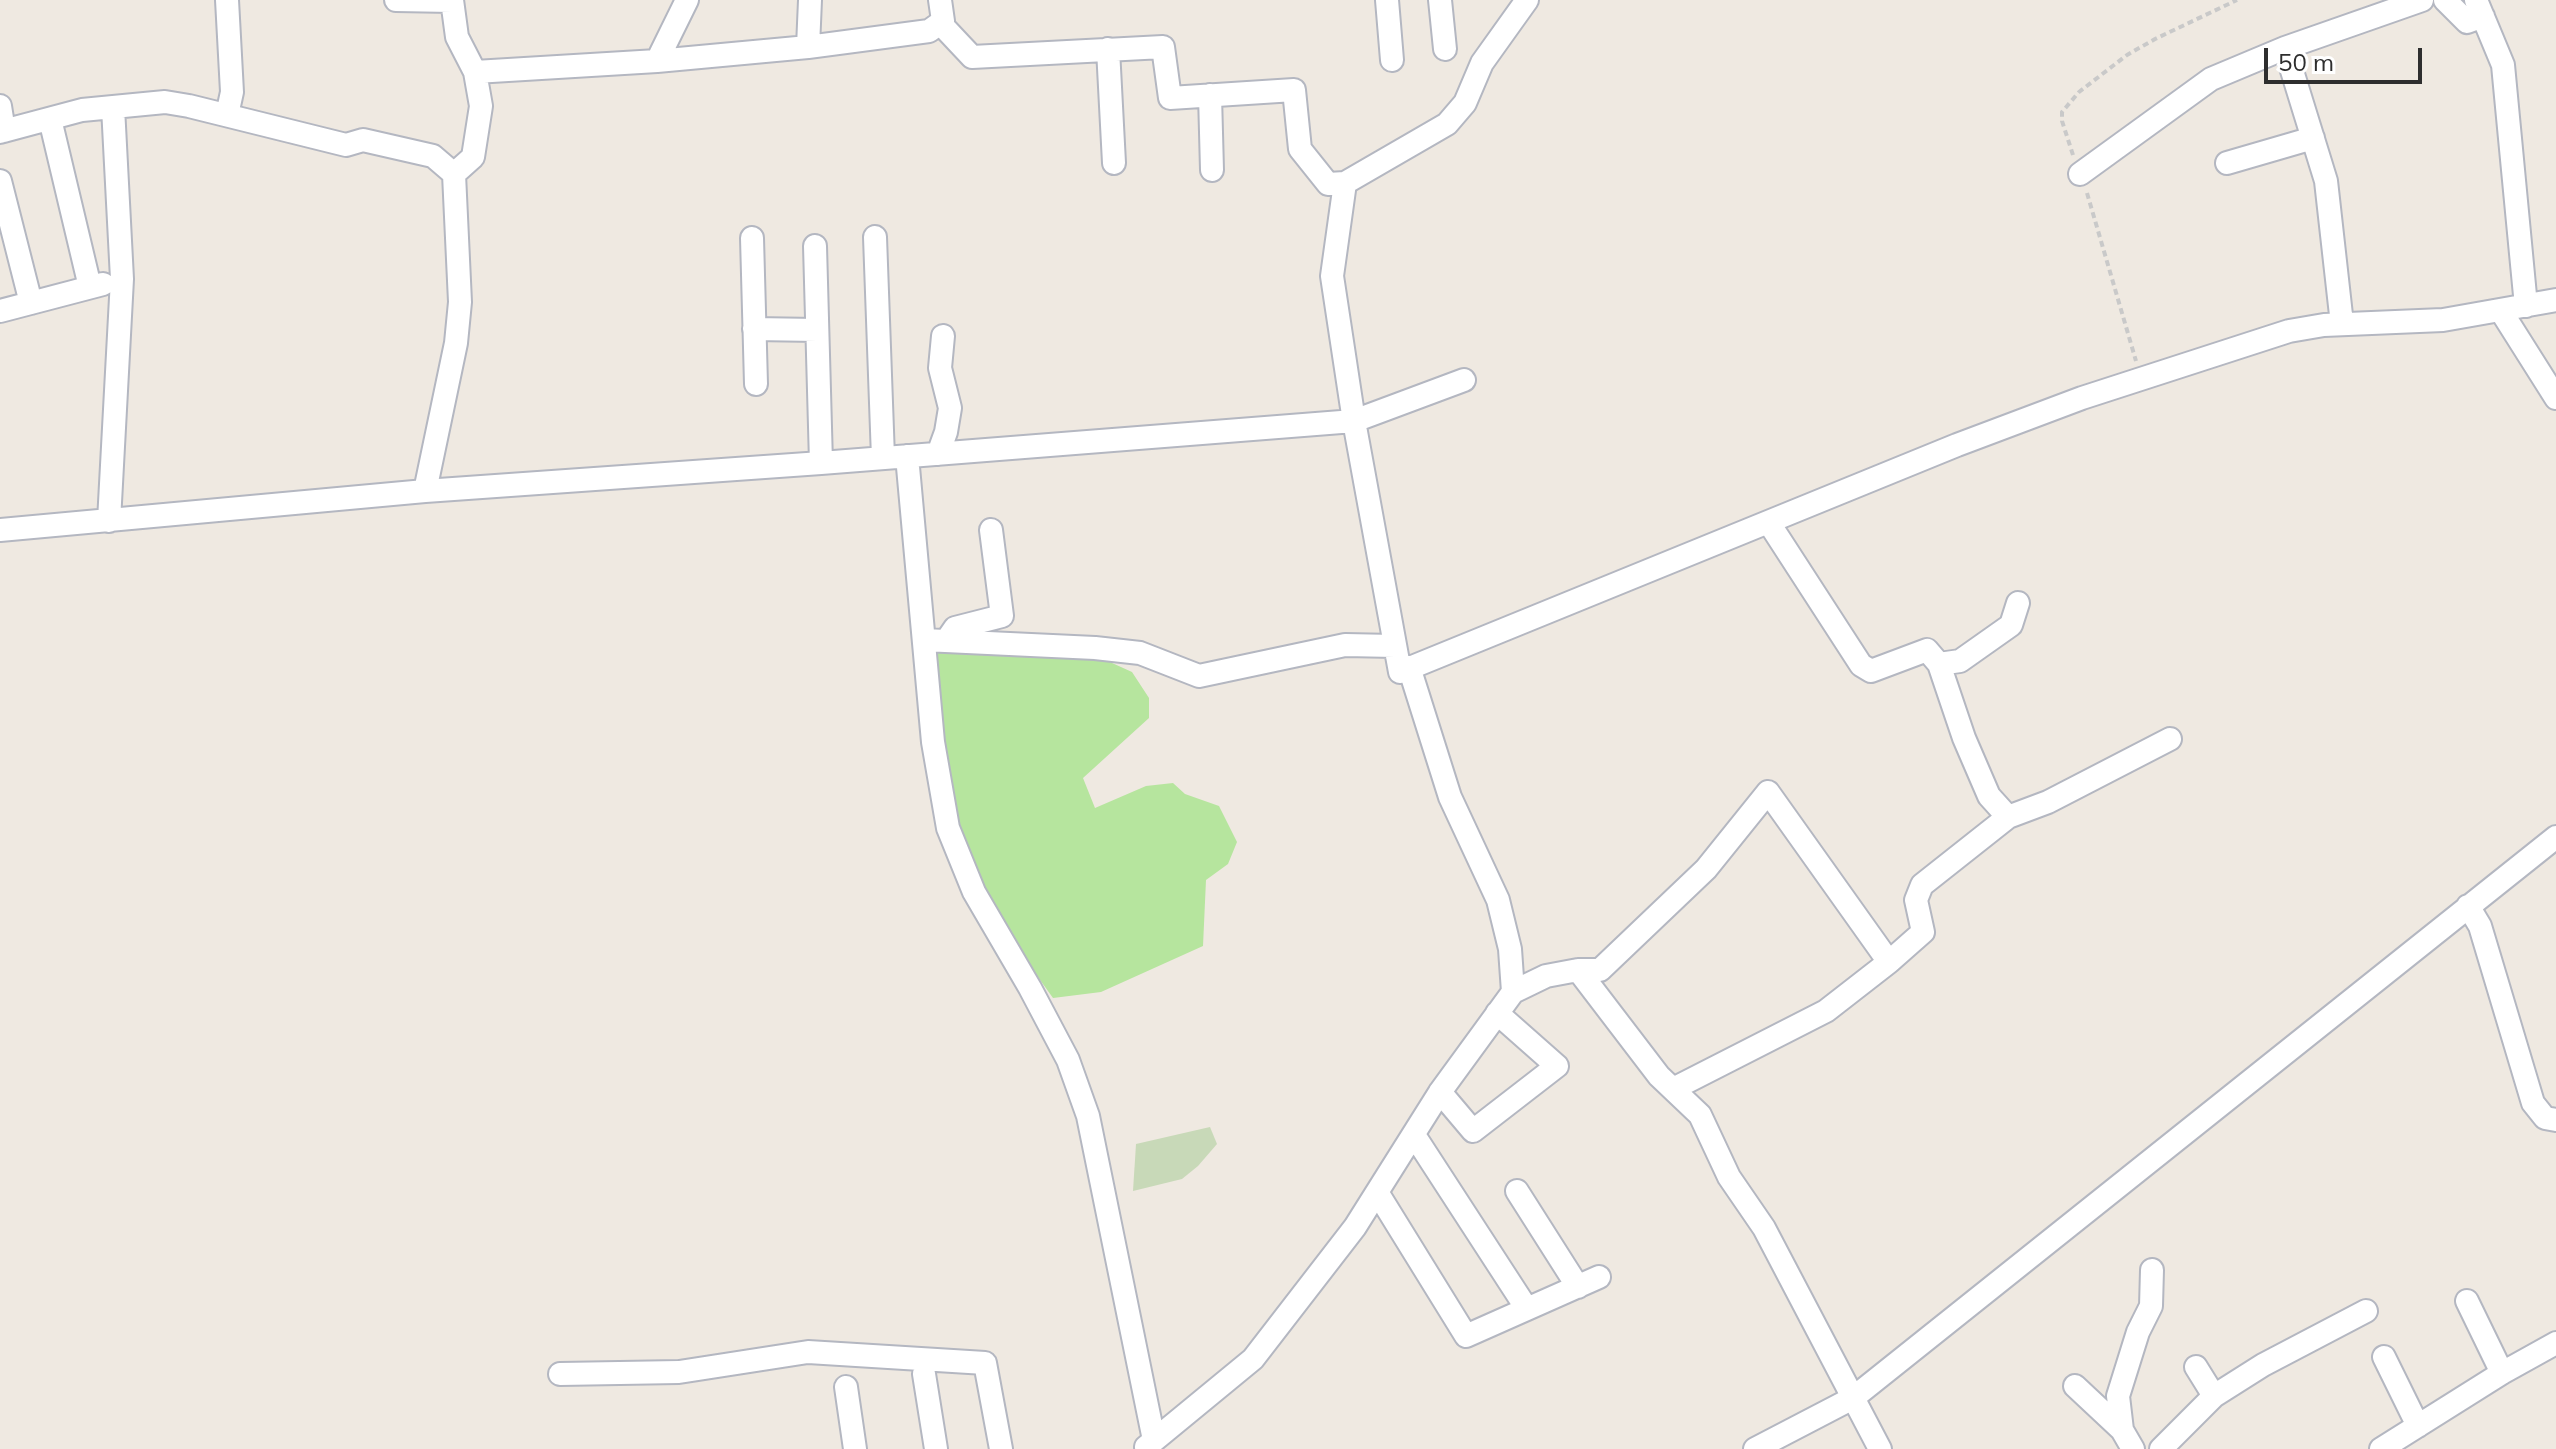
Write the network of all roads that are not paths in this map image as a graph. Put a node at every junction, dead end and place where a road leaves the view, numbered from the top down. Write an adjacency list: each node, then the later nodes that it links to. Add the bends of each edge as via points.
1 (227, 0): 24 (street, via 232,92)
2 (396, 0): 11 (street)
3 (687, 0): 19 (street)
4 (810, 0): 14 (street)
5 (940, 0): 13 (street)
6 (1387, 0): 18 (street)
7 (1440, 0): 17 (street)
8 (1527, 0): 34 (street, via 1447,124)
9 (2422, 0): 15 (street)
10 (2445, 0): 12 (street, via 2467,22)
11 (452, 1): 20 (street, via 457,37)
12 (2480, 8): 42 (street, via 2503,65)
13 (940, 23): 14 (street, via 929,31); 16 (street, via 972,57)
14 (808, 47): 19 (street)
15 (2285, 48): 27 (street); 32 (street, via 2211,79)
16 (1108, 49): 21 (street, via 1163,47 1170,98); 28 (street)
17 (1445, 49)
18 (1392, 60)
19 (657, 61): 20 (street)
20 (475, 72): 31 (street, via 481,106 478,133 473,157)
21 (1210, 95): 30 (street); 34 (street, via 1294,90 1300,149 1328,184)
22 (0, 106): 26 (street)
23 (113, 107): 24 (street, via 165,102); 25 (street); 38 (street)
24 (227, 115): 31 (street, via 346,145 363,140 433,156)
25 (50, 119): 26 (street); 39 (street)
26 (2, 131)
27 (2313, 138): 29 (street); 45 (street, via 2326,181)
28 (1114, 163)
29 (2227, 163)
30 (1212, 170)
31 (454, 174): 57 (street, via 460,302)
32 (2080, 174)
33 (0, 181): 41 (street)
34 (1345, 183): 52 (street, via 1332,276)
35 (875, 237): 55 (street)
36 (752, 238): 46 (street)
37 (815, 246): 47 (street)
38 (122, 279): 39 (street); 58 (street)
39 (90, 287): 41 (street)
40 (2556, 300): 42 (street)
41 (31, 303): 43 (street)
42 (2526, 306): 44 (street)
43 (0, 311)
44 (2501, 311): 45 (street, via 2443,320); 51 (street)
45 (2342, 324): 59 (street, via 2289,331 2082,398)
46 (754, 329): 47 (street); 50 (street)
47 (817, 330): 56 (street)
48 (943, 336): 53 (street, via 940,368 950,408)
49 (1464, 380): 52 (street)
50 (756, 384)
51 (2556, 398)
52 (1354, 421): 53 (street); 64 (street)
53 (938, 454): 54 (street)
54 (907, 456): 55 (street); 63 (street)
55 (883, 458): 56 (street)
56 (821, 463): 57 (street)
57 (425, 491): 58 (street)
58 (109, 521): 60 (street)
59 (1769, 523): 65 (street, via 1861,665 1871,671 1927,650); 66 (street)
60 (0, 530)
61 (991, 530): 63 (street, via 1002,616 955,628)
62 (2018, 603): 65 (street, via 2011,625 1960,661)
63 (935, 640): 64 (street, via 1140,653 1199,676 1345,645); 97 (street, via 933,742 948,828 974,892 1068,1060 1088,1116)
64 (1395, 646): 66 (street, via 1400,672)
65 (1939, 664): 68 (street, via 1989,796)
66 (1409, 667): 73 (street, via 1450,797 1498,900)
67 (2170, 739): 68 (street)
68 (2008, 817): 71 (street, via 1922,885 1916,900 1923,932)
69 (2556, 837): 70 (street)
70 (2468, 906): 77 (street, via 2480,926 2533,1103 2545,1118); 94 (street)
71 (1889, 962): 72 (street, via 1768,792 1706,869 1600,970); 75 (street, via 1826,1011)
72 (1578, 970): 73 (street, via 1546,976); 75 (street)
73 (1513, 992): 74 (street)
74 (1497, 1013): 76 (street); 76 (street, via 1557,1066 1473,1131)
75 (1673, 1089): 94 (street, via 1700,1115)
76 (1440, 1092): 78 (street)
77 (2556, 1120)
78 (1414, 1135): 80 (street); 83 (street)
79 (1517, 1191): 83 (street, via 1588,1282)
80 (1377, 1192): 83 (street, via 1466,1336); 97 (street, via 1253,1359)
81 (2152, 1270): 96 (street, via 2151,1306 2118,1396)
82 (2467, 1301): 88 (street)
83 (1527, 1309)
84 (2366, 1311): 93 (street)
85 (2556, 1343): 88 (street)
86 (2384, 1357): 95 (street)
87 (2196, 1367): 93 (street)
88 (2502, 1373): 95 (street)
89 (560, 1374): 100 (street, via 679,1372 808,1352 985,1363)
90 (924, 1374): 99 (street)
91 (2075, 1386): 96 (street)
92 (846, 1387): 98 (street)
93 (2214, 1396): 103 (street)
94 (1853, 1398): 101 (street); 102 (street)
95 (2418, 1426): 104 (street)
96 (2127, 1439)
97 (1145, 1446)
98 (855, 1449)
99 (936, 1449)
100 (1001, 1449)
101 (1755, 1449)
102 (1880, 1449)
103 (2161, 1449)
104 (2381, 1449)

